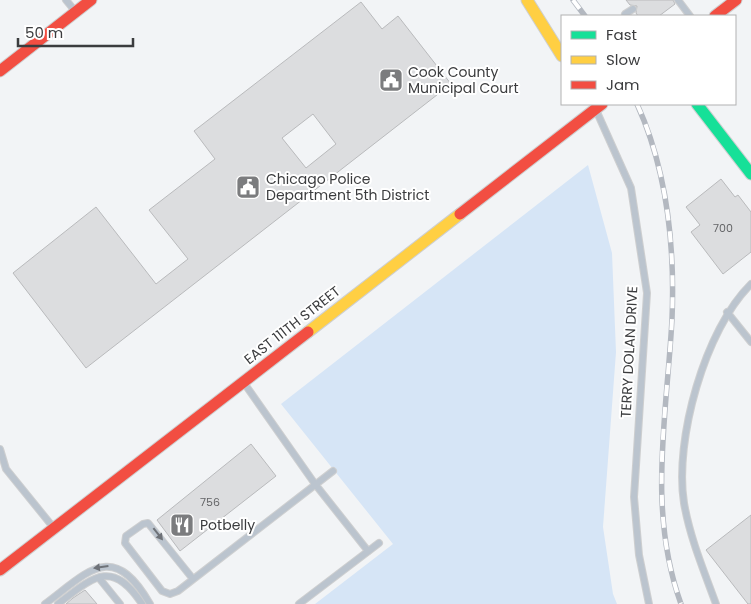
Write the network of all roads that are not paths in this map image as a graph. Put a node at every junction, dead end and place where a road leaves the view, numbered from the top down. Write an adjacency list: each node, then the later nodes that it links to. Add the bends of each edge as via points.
1 (66, 0): 7 (lane)
2 (92, 0): 7 (main road)
3 (527, 0): 11 (main road)
4 (678, 0): 9 (lane)
5 (736, 0): 10 (main road)
6 (632, 9): 8 (lane)
7 (76, 12): 12 (main road)
8 (626, 15)
9 (689, 15)
10 (716, 15)
11 (561, 54)
12 (0, 71)
13 (698, 105): 15 (main road)
14 (599, 106): 19 (main road, EAST 111TH STREET); 36 (lane, TERRY DOLAN DRIVE, via 631,188 647,293 634,497 639,554)
15 (751, 174)
16 (751, 284): 17 (lane)
17 (727, 312): 18 (lane); 37 (lane, via 705,359 684,436 684,501 693,541)
18 (751, 342)
19 (243, 382): 23 (lane); 24 (main road, EAST 111TH STREET)
20 (0, 449): 21 (lane)
21 (3, 471): 24 (lane)
22 (333, 471): 23 (lane)
23 (315, 484): 26 (lane); 29 (lane)
24 (54, 528): 27 (main road, EAST 111TH STREET)
25 (379, 543): 26 (lane)
26 (368, 551): 35 (lane)
27 (0, 570)
28 (99, 578): 31 (lane); 32 (lane); 33 (lane, via 117,577 126,583)
29 (193, 578): 29 (lane, one-way to 29, via 178,591 170,594 162,591 125,543 126,536 148,523)
30 (45, 604): 34 (lane, one-way to 30, via 133,580 119,568 106,566 92,569)
31 (58, 604)
32 (120, 604)
33 (142, 604)
34 (150, 604)
35 (299, 604)
36 (649, 604)
37 (716, 604)

